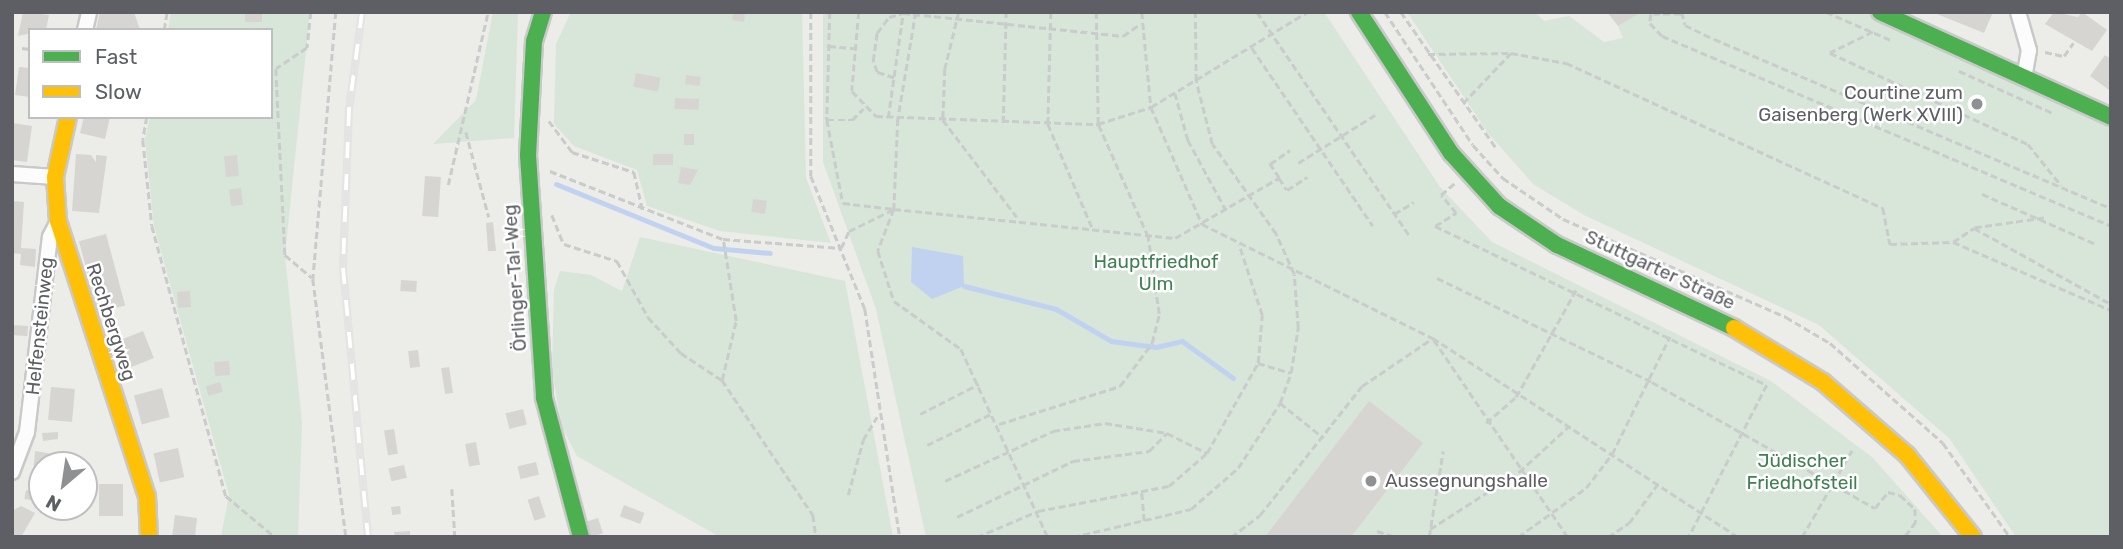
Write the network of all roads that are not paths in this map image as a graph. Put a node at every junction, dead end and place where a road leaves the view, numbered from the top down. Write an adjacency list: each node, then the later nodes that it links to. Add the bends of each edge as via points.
1 (543, 12): 13 (street, Örlinger-Tal-Weg, via 534,41 528,155 544,398)
2 (1359, 12): 14 (street, Stuttgarter Straße, via 1465,172 1541,236 1717,318 1823,382 1921,469)
3 (1880, 12): 5 (street)
4 (2018, 12): 5 (street, via 2028,48)
5 (2024, 78): 6 (street)
6 (2111, 117)
7 (68, 119): 9 (street, Rechbergweg)
8 (12, 174): 9 (street)
9 (55, 177): 10 (street, Rechbergweg)
10 (58, 221): 11 (street, Helfensteinweg, via 50,237 27,432); 12 (street, Rechbergweg, via 147,496)
11 (12, 472)
12 (149, 537)
13 (580, 537)
14 (1973, 537)

